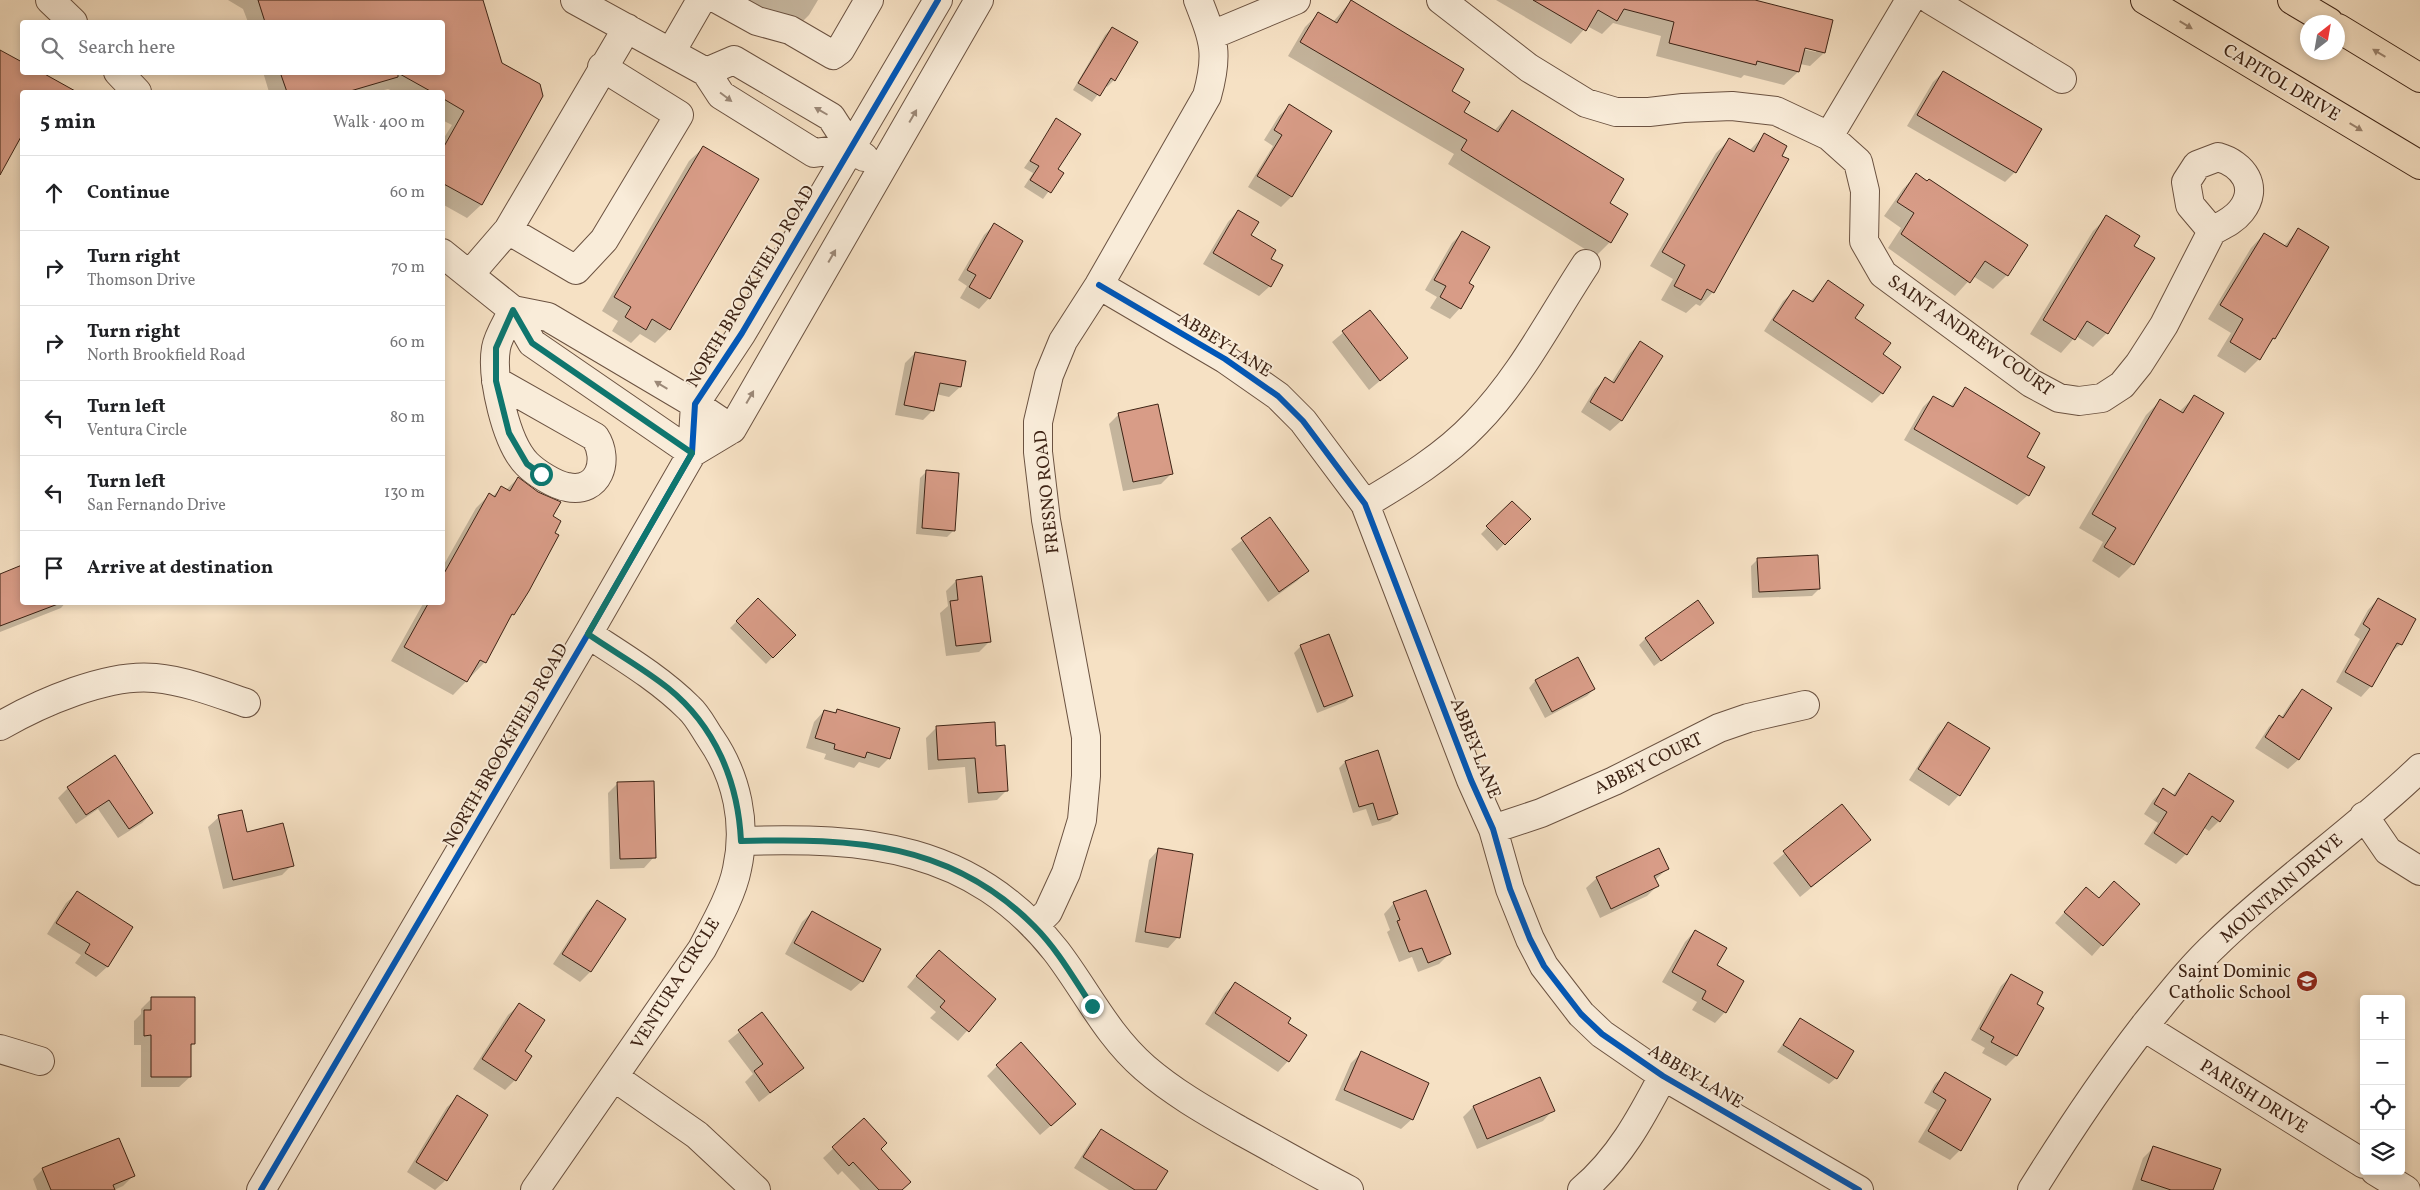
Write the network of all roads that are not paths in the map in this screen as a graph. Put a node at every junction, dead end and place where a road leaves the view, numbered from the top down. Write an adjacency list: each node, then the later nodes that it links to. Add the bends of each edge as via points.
1 (575, 0): 15 (street)
2 (701, 0): 18 (street)
3 (719, 0): 4 (street, via 757,21 790,30 833,55 840,50)
4 (869, 0)
5 (938, 0): 26 (street, NORTH BROOKFIELD ROAD)
6 (979, 0): 28 (street, one-way to 6)
7 (1198, 0): 17 (street, FRESNO ROAD)
8 (1296, 0): 17 (street)
9 (1441, 0): 25 (street, SAINT ANDREW COURT, via 1529,68 1586,103 1616,112 1732,106 1776,111)
10 (1910, 0): 25 (street)
11 (1931, 0): 23 (street)
12 (2144, 0): 27 (main road, CAPITOL DRIVE, one-way to 27)
13 (2292, 0): 14 (main road)
14 (2317, 15)
15 (627, 28): 18 (street); 19 (street)
16 (2345, 32): 21 (main road, one-way to 16)
17 (1212, 35): 34 (street, FRESNO ROAD, via 1215,67 1207,96)
18 (671, 52): 20 (street)
19 (602, 67): 29 (street); 29 (street, via 679,115 604,240 576,270)
20 (706, 72): 26 (street, one-way to 26, via 721,95 814,153); 26 (street, one-way to 20, via 832,117 734,60)
21 (2418, 73)
22 (121, 75): 24 (street)
23 (2062, 79)
24 (135, 90)
25 (1829, 136): 30 (street, SAINT ANDREW COURT, via 1858,162 1865,191 1864,241 1883,274 2031,383 2060,398 2079,401 2102,398 2122,385 2164,325)
26 (851, 148): 28 (street); 37 (street, NORTH BROOKFIELD ROAD, via 742,333)
27 (2420, 165)
28 (882, 169): 38 (street, one-way to 28)
29 (508, 230): 33 (street)
30 (2212, 231)
31 (445, 255): 33 (street)
32 (1586, 264): 40 (street, via 1507,386 1476,423 1449,449)
33 (470, 274): 35 (street)
34 (1099, 285): 40 (street, ABBEY LANE, via 1225,359 1278,396 1303,421); 50 (street, FRESNO ROAD, via 1062,341 1049,375 1038,422 1046,520 1086,737 1086,776 1082,820 1066,873 1048,912)
35 (513, 310): 36 (street, via 496,348); 37 (street, one-way to 35, via 548,317); 39 (street, via 532,343)
36 (496, 381)
37 (694, 404): 38 (street); 39 (street, NORTH BROOKFIELD ROAD)
38 (732, 430): 39 (street)
39 (692, 453): 41 (street, NORTH BROOKFIELD ROAD)
40 (1365, 504): 47 (street, ABBEY LANE, via 1471,780)
41 (588, 634): 48 (street, VENTURA CIRCLE, via 667,687 692,710 721,754 734,788 740,814); 58 (street, NORTH BROOKFIELD ROAD)
42 (246, 703): 44 (street, via 181,682 144,678 89,686)
43 (1805, 704): 47 (street, ABBEY COURT, via 1719,728 1614,781 1541,813)
44 (0, 726)
45 (2420, 768): 46 (street, MOUNTAIN DRIVE)
46 (2364, 816): 49 (street, via 2388,851); 51 (street, MOUNTAIN DRIVE, via 2262,900 2215,944)
47 (1493, 829): 54 (street, ABBEY LANE, via 1510,888 1544,966 1581,1014 1602,1034)
48 (741, 841): 50 (street, via 855,842 918,854 980,884); 55 (street, VENTURA CIRCLE, via 737,871 713,928)
49 (2420, 871)
50 (1034, 926): 61 (street, via 1056,951 1108,1029 1144,1067 1194,1104)
51 (2144, 1027): 56 (street, PARISH DRIVE); 64 (street, MOUNTAIN DRIVE, via 2080,1112)
52 (0, 1049): 53 (street)
53 (40, 1061)
54 (1663, 1076): 62 (street, via 1622,1148 1598,1177); 63 (street, ABBEY LANE)
55 (614, 1077): 59 (street, VENTURA CIRCLE); 60 (street, via 697,1135)
56 (2360, 1162)
57 (2382, 1175): 65 (street)
58 (261, 1190)
59 (535, 1190)
60 (756, 1190)
61 (1349, 1190)
62 (1582, 1190)
63 (1859, 1190)
64 (2032, 1190)
65 (2406, 1190)

